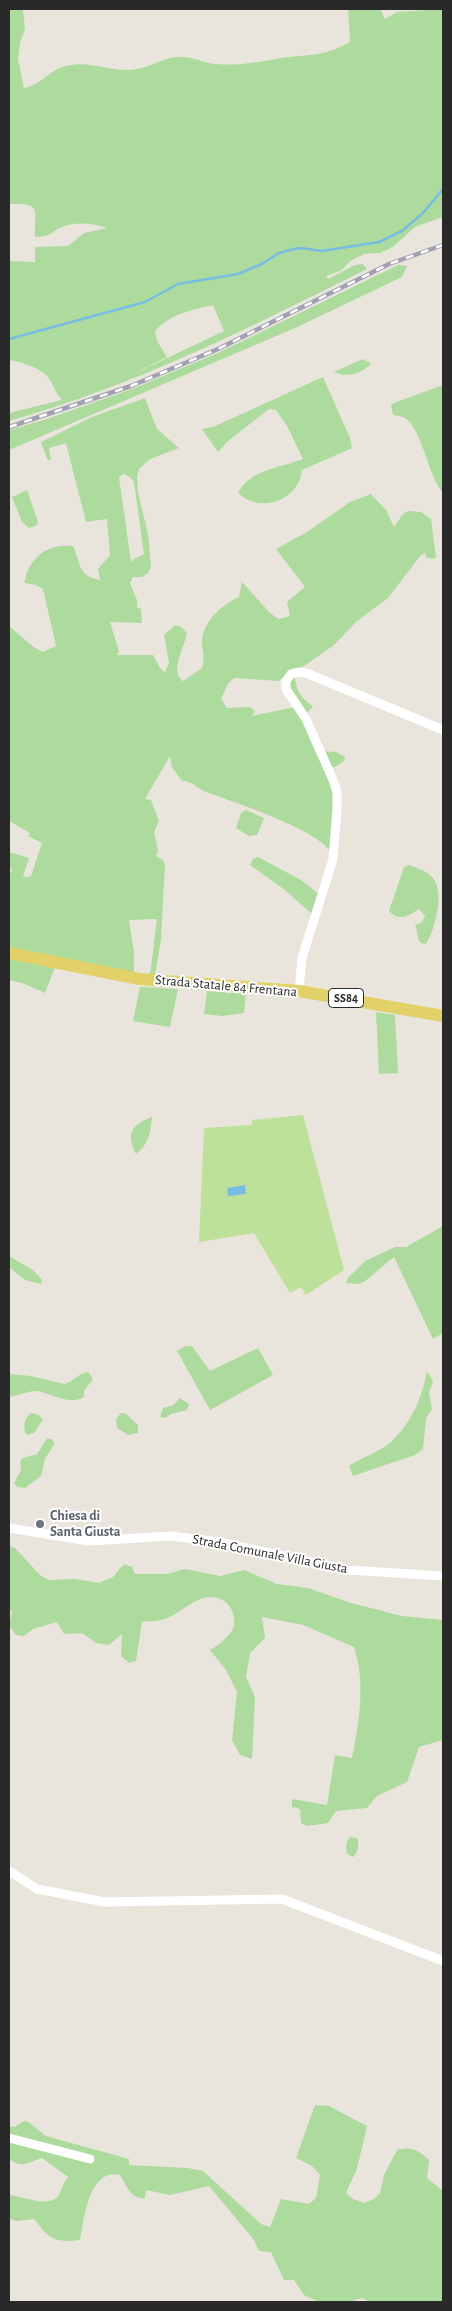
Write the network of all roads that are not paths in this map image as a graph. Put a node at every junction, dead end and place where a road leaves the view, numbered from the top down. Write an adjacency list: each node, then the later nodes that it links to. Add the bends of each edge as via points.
1 (443, 730): 3 (street, via 306,673 292,674 286,681 286,689 306,719 337,792 333,859 302,958)
2 (9, 953): 3 (main road, Strada Statale 84 Frentana / SS84, via 139,979)
3 (299, 991): 4 (main road, Strada Statale 84 Frentana / SS84)
4 (443, 1016)
5 (9, 1528): 6 (street, Strada Comunale Villa Giusta, via 89,1541 172,1536 219,1542 348,1570)
6 (443, 1576)
7 (9, 1872): 8 (street, via 38,1889 105,1902 282,1899)
8 (443, 1961)
9 (9, 2138): 10 (street)
10 (90, 2159)

